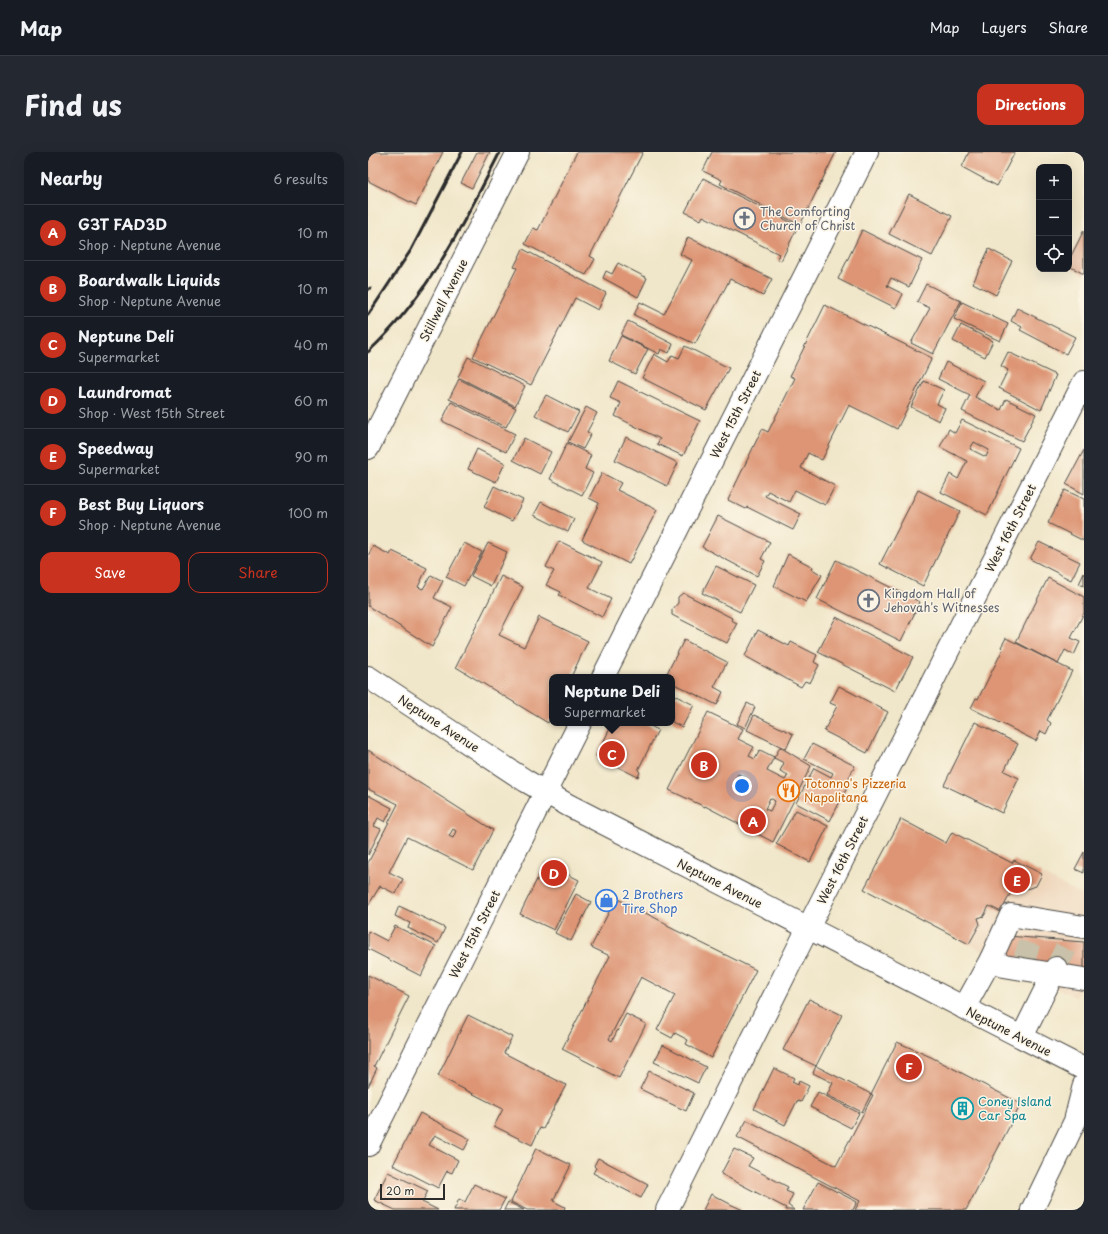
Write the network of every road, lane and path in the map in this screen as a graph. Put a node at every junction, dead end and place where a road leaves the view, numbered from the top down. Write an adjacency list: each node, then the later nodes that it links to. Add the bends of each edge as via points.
1 (518, 152): 4 (street, Stillwell Avenue)
2 (867, 152): 5 (street, West 15th Street)
3 (1084, 382): 9 (street, West 16th Street)
4 (368, 448)
5 (606, 674)
6 (368, 677): 8 (street, Neptune Avenue)
7 (578, 726): 8 (street, West 15th Street)
8 (545, 792): 9 (street, Neptune Avenue); 18 (street, West 15th Street)
9 (808, 928): 14 (street, Neptune Avenue); 19 (street, West 16th Street)
10 (1077, 931): 11 (street, via 1034,928 1011,915)
11 (991, 959): 12 (street, via 1004,966); 14 (street)
12 (1054, 971): 13 (street); 15 (street)
13 (1082, 977)
14 (964, 1008): 15 (street, Neptune Avenue)
15 (1022, 1037): 16 (street, Neptune Avenue)
16 (1084, 1069)
17 (1084, 1085): 20 (street, via 1075,1121)
18 (368, 1145)
19 (667, 1210)
20 (1032, 1210)

